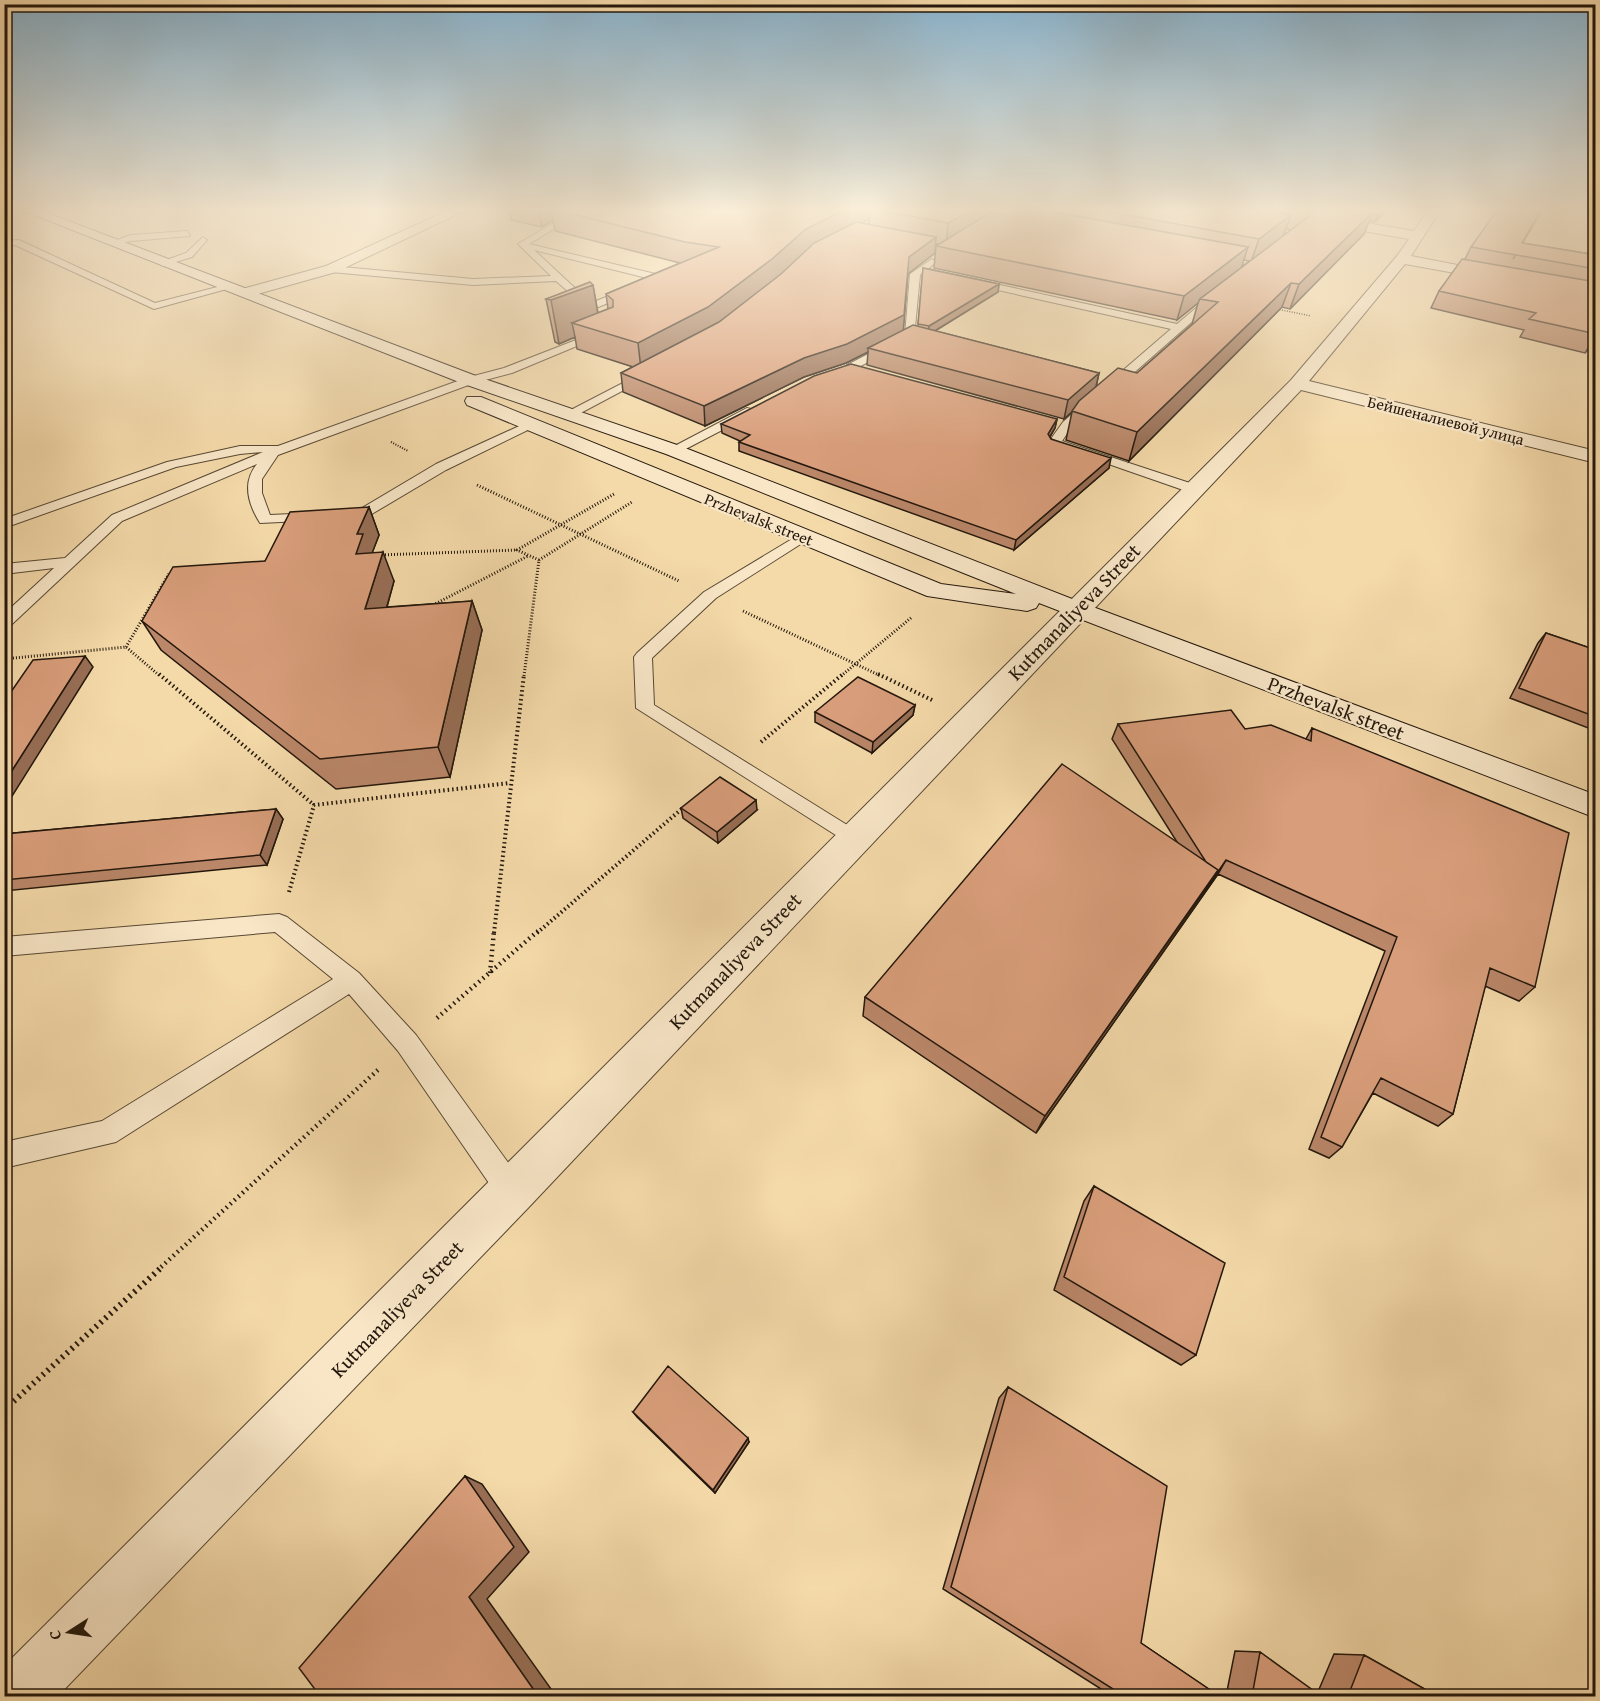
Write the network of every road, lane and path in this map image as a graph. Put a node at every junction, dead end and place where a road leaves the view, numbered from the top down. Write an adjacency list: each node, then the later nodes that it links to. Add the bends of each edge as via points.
1 (116, 288): 2 (lane, via 154,306)
2 (224, 288)
3 (234, 288): 10 (street, Przhevalsk street)
4 (260, 288): 10 (street)
5 (569, 288): 12 (lane)
6 (643, 288): 12 (lane)
7 (915, 288): 16 (lane, via 915,337 845,368)
8 (1003, 288): 14 (lane)
9 (1375, 288): 13 (street, Kutmanaliyeva Street)
10 (247, 292): 17 (street, Przhevalsk street)
11 (1219, 293): 13 (path); 14 (lane)
12 (597, 314): 17 (lane, via 611,329 508,371)
13 (1347, 324): 18 (street, Kutmanaliyeva Street)
14 (1179, 328): 27 (lane, via 1062,424 1054,443)
15 (662, 365): 20 (lane)
16 (873, 373)
17 (470, 380): 20 (street, Przhevalsk street); 21 (lane); 22 (street, Przhevalsk street, via 471,400)
18 (1297, 384): 25 (street, Бейшеналиевой улица); 27 (street, Kutmanaliyeva Street)
19 (760, 406): 24 (lane)
20 (571, 413): 24 (street, Przhevalsk street)
21 (353, 423): 23 (lane); 26 (path)
22 (532, 425): 26 (lane); 31 (street, Przhevalsk street)
23 (285, 448): 26 (lane, via 264,464 254,478 253,488 265,520 360,515); 30 (lane, via 250,448 173,465); 36 (lane, via 117,518)
24 (673, 450): 40 (street, Przhevalsk street)
25 (1596, 457)
26 (441, 467)
27 (1194, 489): 40 (street, Kutmanaliyeva Street)
28 (616, 493): 32 (path)
29 (635, 500): 35 (path)
30 (4, 524)
31 (802, 537): 40 (street, Przhevalsk street, via 936,591); 45 (lane, via 710,596 643,657 645,708)
32 (517, 550): 33 (path); 34 (path)
33 (372, 555)
34 (528, 556): 35 (path); 39 (path)
35 (539, 560): 46 (path)
36 (70, 562): 37 (lane); 42 (lane)
37 (4, 569)
38 (182, 571): 43 (path, via 170,572)
39 (431, 606)
40 (1076, 609): 48 (street, Przhevalsk street); 49 (street, Kutmanaliyeva Street)
41 (914, 615): 45 (path)
42 (4, 623)
43 (126, 647): 44 (path); 47 (path)
44 (4, 659)
45 (735, 764): 49 (lane); 52 (path)
46 (510, 783): 47 (path); 52 (path)
47 (314, 805): 50 (path)
48 (1596, 807)
49 (853, 838): 56 (street, Kutmanaliyeva Street)
50 (279, 923): 51 (lane); 53 (lane)
51 (4, 947)
52 (490, 973): 54 (path)
53 (351, 980): 54 (lane); 55 (lane, via 107,1133)
54 (407, 1043): 56 (lane); 57 (path)
55 (4, 1155)
56 (512, 1192): 58 (street, Kutmanaliyeva Street)
57 (4, 1410)
58 (17, 1696)

